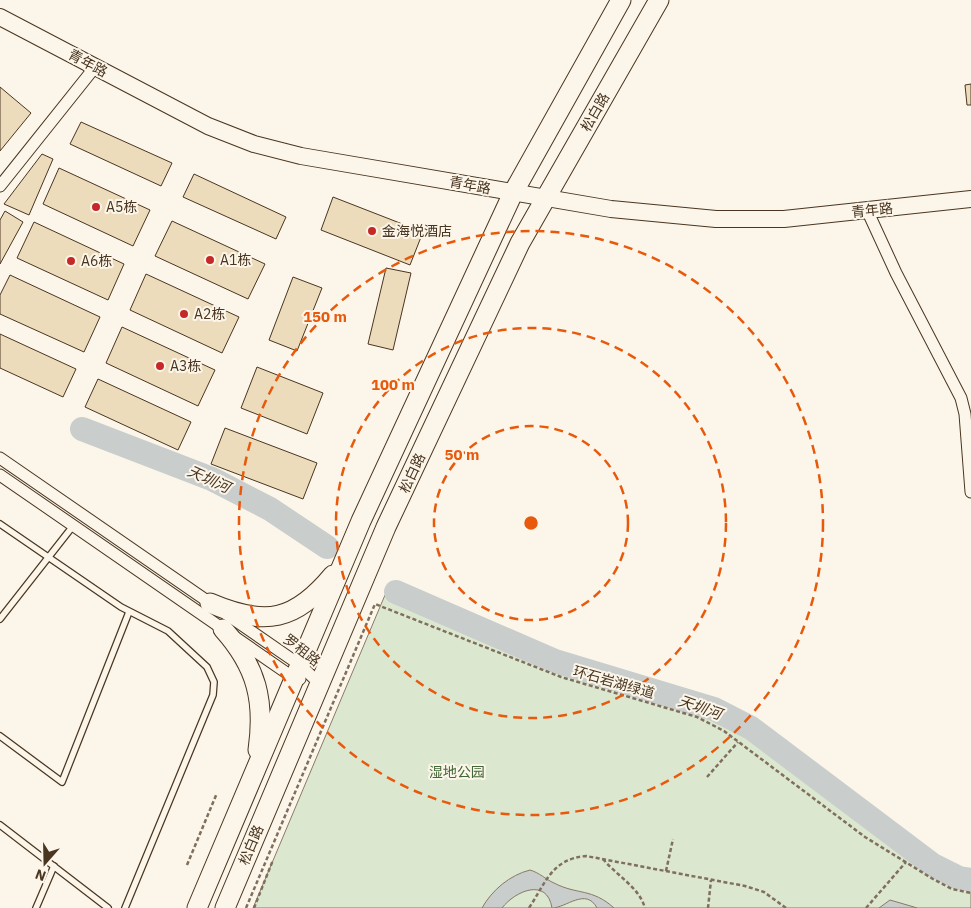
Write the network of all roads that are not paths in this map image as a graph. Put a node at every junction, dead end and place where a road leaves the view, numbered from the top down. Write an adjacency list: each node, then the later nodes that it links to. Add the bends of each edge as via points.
1 (621, 0): 6 (main road, 松白路)
2 (659, 0): 7 (main road, 松白路)
3 (0, 17): 4 (street, 青年路)
4 (95, 67): 5 (street); 6 (street, 青年路, via 208,126 254,144 301,156)
5 (0, 186)
6 (513, 193): 7 (street, 青年路); 16 (main road, 松白路)
7 (546, 197): 9 (street, 青年路, via 611,209 716,219 784,219); 22 (main road, 松白路, via 520,243 390,518)
8 (971, 199): 9 (street, 青年路)
9 (867, 210): 12 (street, via 961,398)
10 (0, 458): 17 (street, 罗租路)
11 (0, 475): 14 (street, 罗租路)
12 (971, 492)
13 (0, 524): 15 (lane)
14 (73, 526): 15 (lane); 20 (street, 罗租路)
15 (48, 557): 18 (lane); 19 (lane)
16 (346, 557): 17 (main road, via 319,590 290,613 252,616); 21 (main road, 松白路)
17 (210, 603): 21 (street, 罗租路)
18 (130, 612): 23 (lane, via 62,782); 29 (lane, via 168,631 202,662 211,674 214,688)
19 (0, 619)
20 (224, 629): 21 (street, 罗租路); 24 (main road, via 240,650 258,687 260,722)
21 (297, 671): 22 (street, 罗租路); 24 (main road, 松白路)
22 (319, 683): 31 (main road, 松白路)
23 (0, 736)
24 (253, 775): 30 (main road, 松白路)
25 (0, 825): 26 (lane)
26 (54, 866): 27 (lane); 28 (lane)
27 (36, 908)
28 (108, 908)
29 (125, 908)
30 (196, 908)
31 (225, 908)

